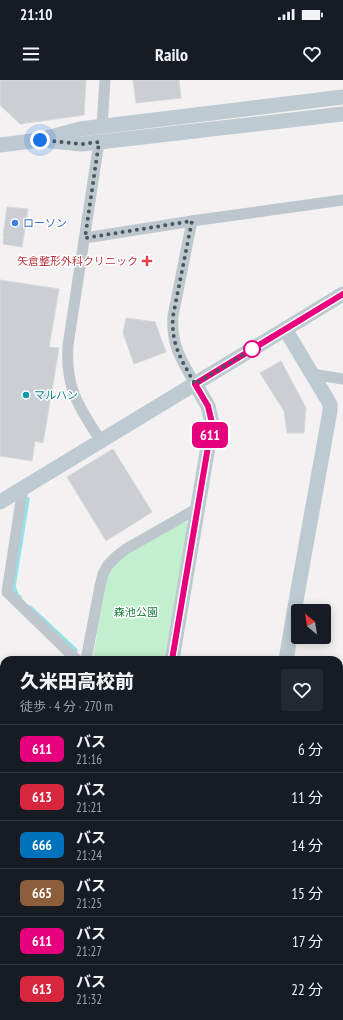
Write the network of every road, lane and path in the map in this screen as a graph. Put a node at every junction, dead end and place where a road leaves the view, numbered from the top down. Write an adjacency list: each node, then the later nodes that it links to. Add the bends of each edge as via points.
1 (105, 80): 4 (street)
2 (343, 97): 4 (street)
3 (343, 114): 6 (street)
4 (102, 126): 5 (street)
5 (40, 140): 6 (street, via 82,144); 7 (street)
6 (99, 142): 10 (street)
7 (0, 145)
8 (343, 200): 9 (street)
9 (192, 221): 10 (street); 15 (street, via 172,329 178,355)
10 (85, 238): 16 (street, via 67,360 73,393)
11 (343, 294): 12 (street)
12 (285, 329): 13 (street); 15 (street)
13 (312, 374): 14 (street); 23 (street, via 330,404 330,411)
14 (343, 379)
15 (195, 384): 16 (street); 19 (street, via 208,406 212,423)
16 (101, 441): 17 (street)
17 (23, 488): 18 (street); 20 (street, via 7,592)
18 (0, 502)
19 (198, 508): 21 (street, via 126,549 108,565 100,586); 22 (street)
20 (73, 656)
21 (87, 656)
22 (173, 656)
23 (287, 656)

